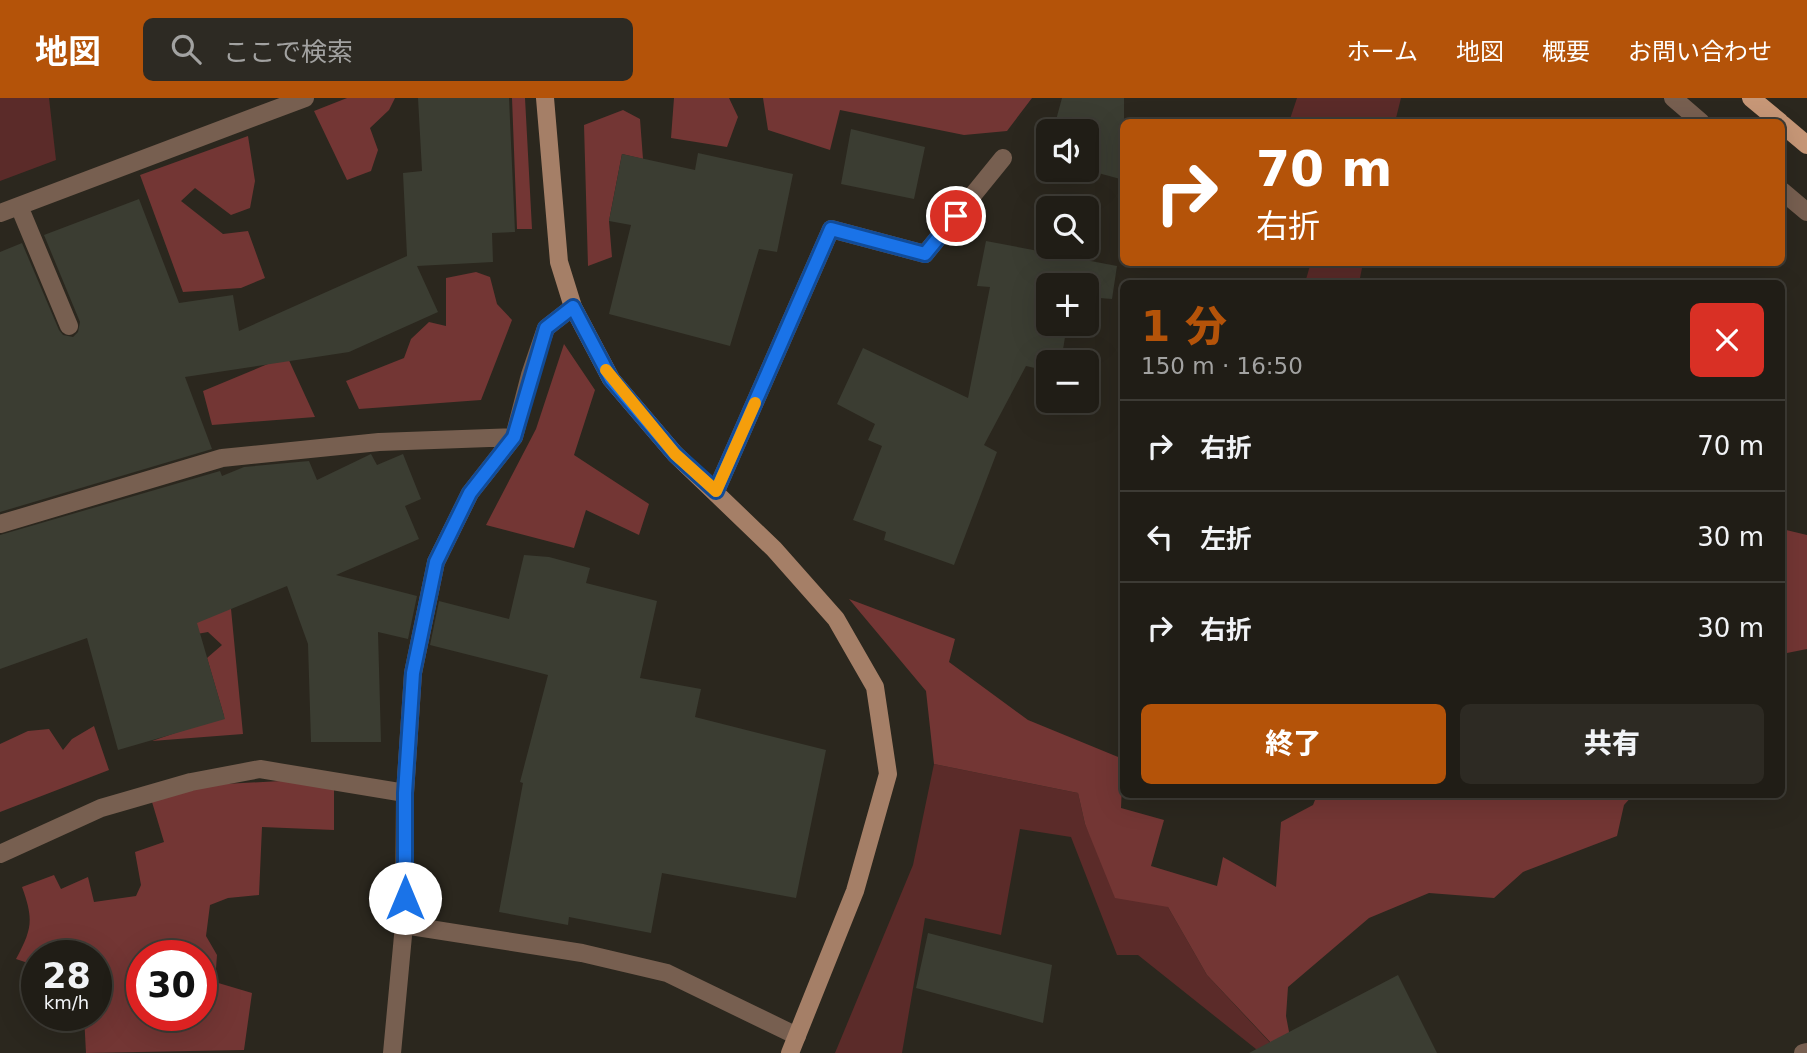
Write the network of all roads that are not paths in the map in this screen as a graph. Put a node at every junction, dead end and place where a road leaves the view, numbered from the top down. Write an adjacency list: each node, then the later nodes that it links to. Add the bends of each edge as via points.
1 (305, 98): 11 (street)
2 (545, 98): 14 (street, via 559,262)
3 (1673, 98): 5 (street)
4 (1751, 98): 6 (main road)
5 (1698, 119)
6 (1776, 119)
7 (1785, 126): 8 (main road)
8 (1807, 145)
9 (1003, 159): 17 (street, via 925,254 831,229)
10 (1785, 194): 12 (street)
11 (19, 206): 13 (street); 15 (street)
12 (1807, 212)
13 (0, 213)
14 (573, 307): 16 (street, via 546,328); 17 (street, via 611,379 675,454)
15 (69, 326)
16 (514, 437): 18 (street, via 379,442 222,458); 19 (street, via 470,493 436,562 413,673)
17 (716, 491): 22 (street, via 836,619 875,687 888,774 856,891)
18 (0, 524)
19 (405, 793): 20 (street, via 260,769 191,782 101,808); 21 (street)
20 (0, 854)
21 (404, 925): 22 (street, via 667,973); 23 (street)
22 (797, 1036): 24 (street)
23 (392, 1053)
24 (790, 1053)

